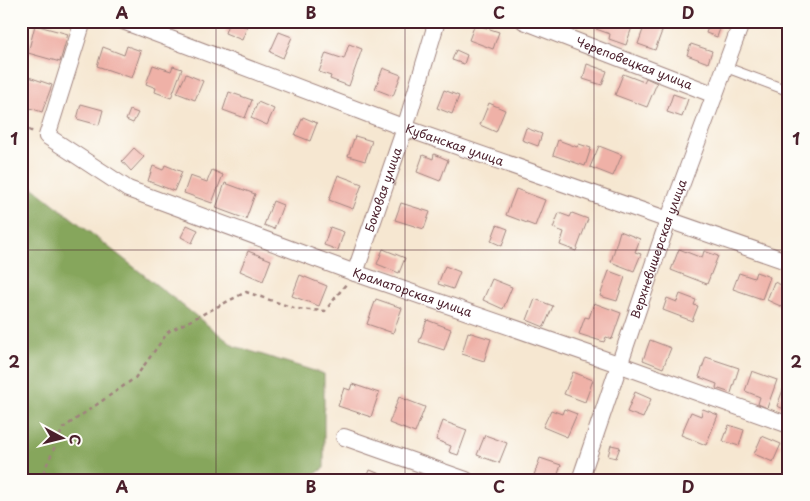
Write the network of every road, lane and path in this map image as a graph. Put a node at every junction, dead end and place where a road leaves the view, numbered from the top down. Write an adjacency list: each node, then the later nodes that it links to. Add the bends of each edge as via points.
1 (83, 21): 12 (street, Краматорская улица, via 47,136 128,189)
2 (123, 21): 9 (street, Кубанская улица)
3 (437, 21): 9 (street, Боковая улица)
4 (524, 21): 8 (street, Череповецкая улица)
5 (742, 21): 6 (street, Верхневишерская улица)
6 (725, 66): 7 (lane); 8 (street, Верхневишерская улица)
7 (789, 91)
8 (714, 95): 10 (street, Верхневишерская улица)
9 (405, 128): 10 (street, Кубанская улица); 12 (street, Боковая улица)
10 (668, 221): 11 (street, Кубанская улица); 13 (street, Верхневишерская улица)
11 (789, 262)
12 (354, 273): 13 (street, Краматорская улица); 16 (path, via 325,311 296,309 246,292 168,332 135,378 63,428)
13 (618, 364): 14 (street, Краматорская улица); 18 (street, Верхневишерская улица)
14 (789, 425)
15 (344, 437): 17 (street)
16 (40, 480)
17 (466, 480)
18 (580, 480)

